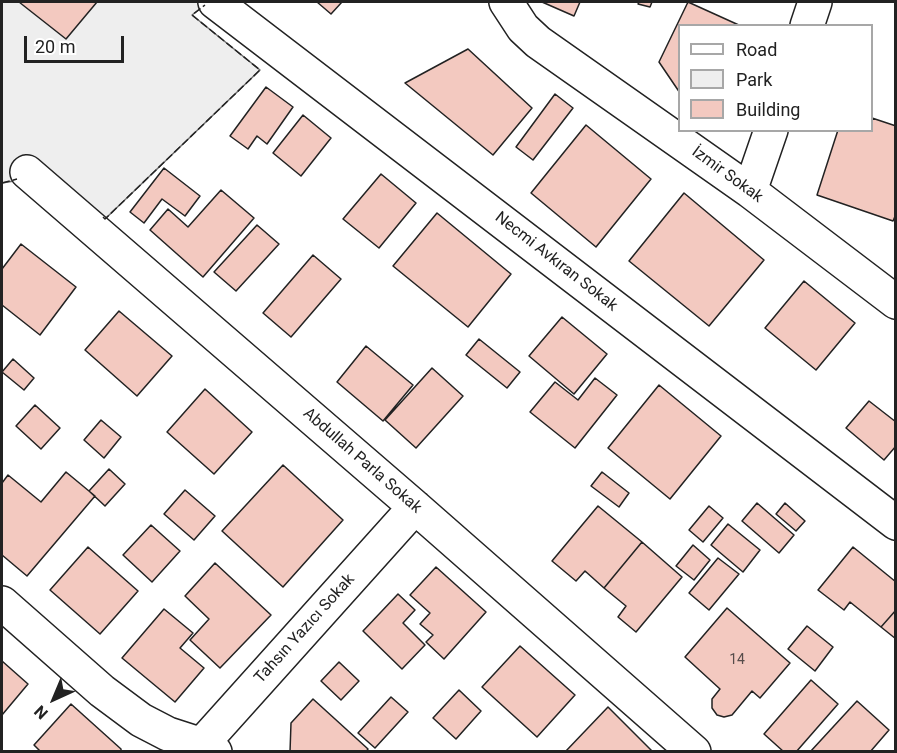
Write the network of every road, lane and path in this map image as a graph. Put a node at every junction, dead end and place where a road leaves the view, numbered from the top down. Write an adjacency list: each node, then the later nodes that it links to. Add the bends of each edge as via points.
1 (215, 2): 10 (street, Necmi Avkıran Sokak)
2 (506, 2): 7 (street, İzmir Sokak, via 538,42)
3 (815, 2): 4 (street)
4 (808, 24)
5 (770, 132): 7 (street)
6 (27, 172): 9 (street, Abdullah Parla Sokak)
7 (750, 191): 8 (street, İzmir Sokak)
8 (896, 302)
9 (415, 507): 12 (street, Tahsın Yazıcı Sokak); 13 (street, Abdullah Parla Sokak)
10 (896, 523)
11 (2, 603): 12 (street, via 141,720)
12 (204, 749)
13 (694, 752)

